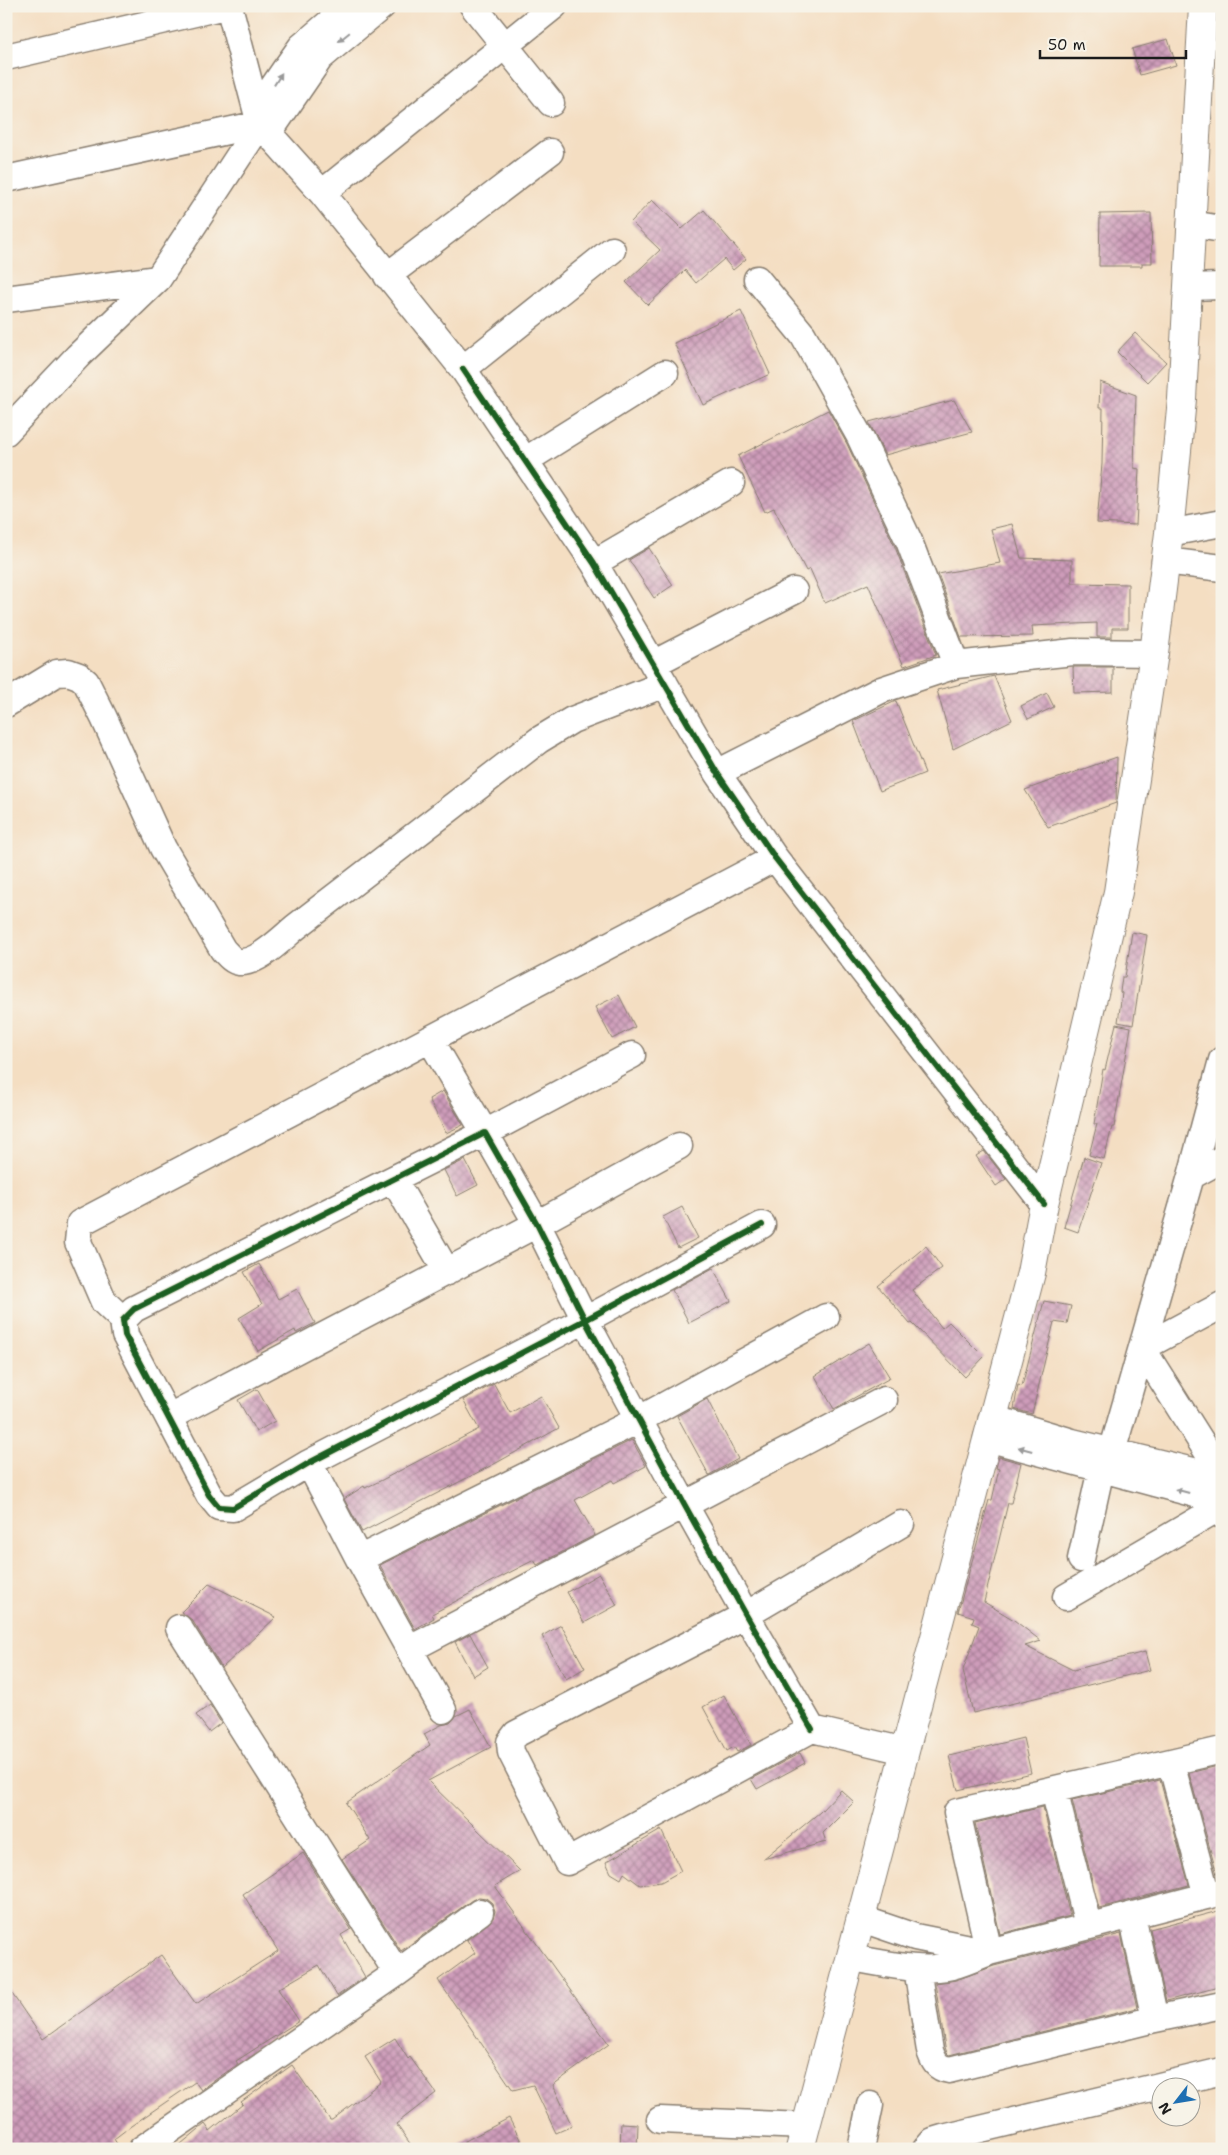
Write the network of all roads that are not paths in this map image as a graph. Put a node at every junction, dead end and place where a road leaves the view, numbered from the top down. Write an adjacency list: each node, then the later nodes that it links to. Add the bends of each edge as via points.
1 (225, 6): 9 (street)
2 (229, 6): 11 (street)
3 (349, 6): 11 (street, one-way to 3, via 273,87 301,47)
4 (382, 6): 11 (street, one-way to 11, via 320,58)
5 (473, 6): 8 (street)
6 (554, 6): 8 (street)
7 (1203, 6): 15 (main road)
8 (506, 46): 10 (street); 14 (street)
9 (6, 57)
10 (551, 103)
11 (264, 129): 13 (street); 14 (street); 19 (street)
12 (550, 152): 18 (street)
13 (6, 179)
14 (322, 194): 18 (street)
15 (1191, 224): 16 (street); 22 (main road)
16 (1222, 229)
17 (612, 250): 24 (street)
18 (387, 276): 24 (street)
19 (158, 279): 23 (street); 26 (street)
20 (756, 279): 36 (street, via 803,336 860,437 909,540)
21 (1222, 286): 22 (street)
22 (1188, 287): 30 (main road, via 1182,399)
23 (6, 299)
24 (463, 369): 27 (street)
25 (665, 374): 27 (street)
26 (6, 432)
27 (526, 460): 32 (street)
28 (731, 482): 32 (street)
29 (1222, 523): 30 (street)
30 (1169, 533): 31 (main road)
31 (1165, 561): 33 (street); 35 (main road)
32 (594, 563): 37 (street)
33 (1222, 568)
34 (794, 591): 37 (street)
35 (1154, 652): 36 (street, via 1073,652); 50 (main road, via 1118,892)
36 (956, 665): 39 (street, via 880,690)
37 (659, 674): 38 (street, via 539,740 261,955 240,962 223,950 163,848 86,682 68,672 57,673); 39 (street)
38 (6, 704)
39 (717, 773): 40 (street)
40 (775, 858): 41 (street); 50 (street)
41 (430, 1040): 45 (street); 56 (street, via 80,1223 78,1242 104,1302)
42 (632, 1055): 45 (street)
43 (1222, 1060): 44 (street)
44 (1216, 1098): 48 (street)
45 (485, 1133): 49 (street); 51 (street)
46 (679, 1146): 51 (street)
47 (1222, 1159): 48 (street)
48 (1191, 1176): 58 (street)
49 (394, 1180): 53 (street); 56 (street, via 134,1309)
50 (1044, 1204): 62 (main road, via 1031,1273)
51 (537, 1224): 53 (street); 57 (street)
52 (762, 1225): 57 (street)
53 (447, 1272): 60 (street)
54 (1222, 1304): 58 (street)
55 (826, 1317): 61 (street)
56 (123, 1320): 60 (street, via 125,1335)
57 (585, 1320): 61 (street); 63 (street)
58 (1142, 1348): 64 (street); 65 (street)
59 (884, 1400): 66 (street)
60 (169, 1417): 63 (street, via 209,1495 219,1507 233,1508)
61 (640, 1419): 66 (street); 69 (street)
62 (990, 1428): 64 (street); 78 (main road)
63 (309, 1463): 69 (street)
64 (1118, 1463): 65 (street); 67 (street, one-way to 64, via 1210,1500); 70 (street)
65 (1222, 1477)
66 (684, 1504): 72 (street); 74 (street)
67 (1221, 1510): 71 (street)
68 (901, 1524): 72 (street)
69 (359, 1559): 74 (street)
70 (1081, 1559)
71 (1066, 1597)
72 (746, 1615): 76 (street); 76 (street, via 516,1734 510,1742 511,1752 567,1862)
73 (179, 1628): 89 (street)
74 (410, 1649): 75 (street)
75 (443, 1710)
76 (812, 1729): 78 (street)
77 (1222, 1750): 79 (street)
78 (905, 1751): 84 (main road)
79 (1172, 1763): 80 (street); 81 (street)
80 (1054, 1790): 85 (street); 86 (street, via 957,1812)
81 (1214, 1894): 83 (street)
82 (480, 1912): 89 (street)
83 (1132, 1916): 85 (street); 91 (street)
84 (862, 1919): 86 (street, via 915,1938); 87 (main road)
85 (1088, 1925): 86 (street)
86 (988, 1952): 88 (street, via 952,1966)
87 (851, 1958): 88 (street); 95 (main road)
88 (917, 1968): 91 (street, via 930,2051 934,2062 948,2070)
89 (397, 1973): 96 (street)
90 (1222, 2005): 91 (street)
91 (1154, 2019)
92 (1222, 2071): 98 (street, via 943,2138 933,2141)
93 (870, 2105): 97 (street)
94 (660, 2120): 95 (street)
95 (802, 2137)
96 (142, 2149)
97 (861, 2149)
98 (926, 2149)

